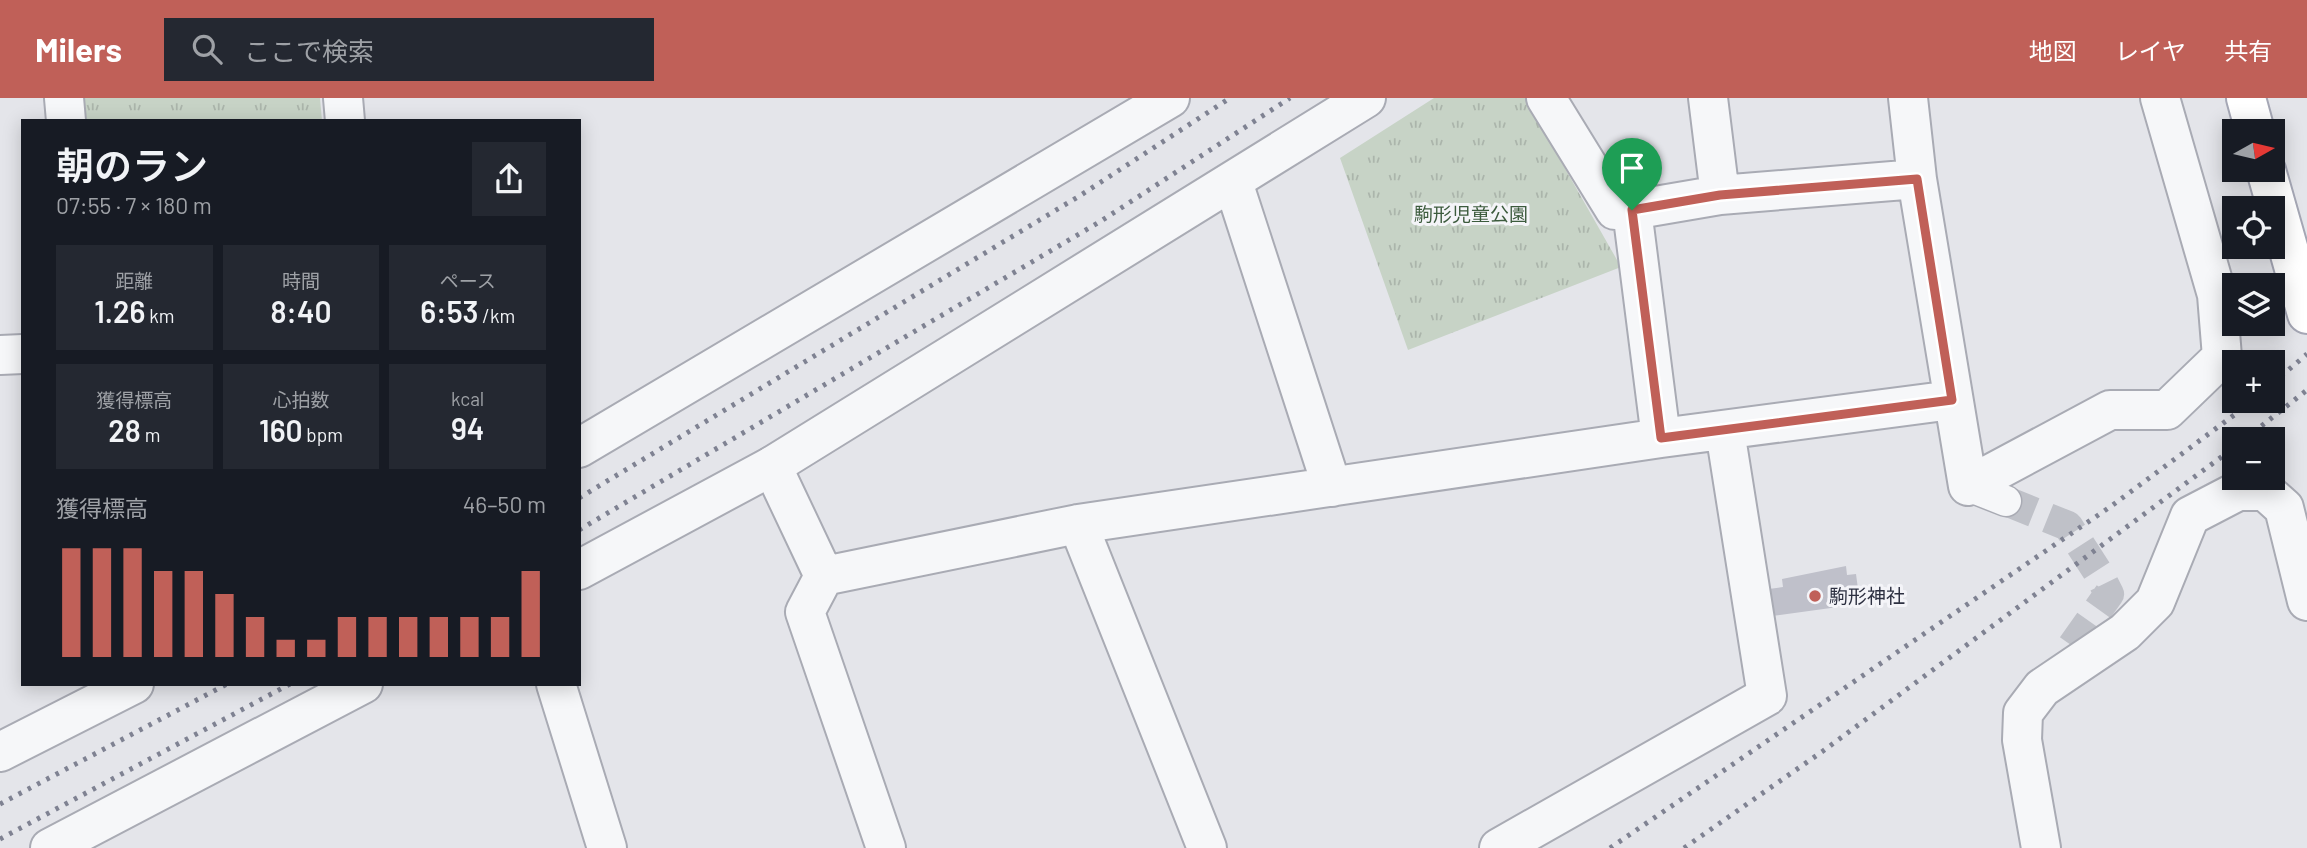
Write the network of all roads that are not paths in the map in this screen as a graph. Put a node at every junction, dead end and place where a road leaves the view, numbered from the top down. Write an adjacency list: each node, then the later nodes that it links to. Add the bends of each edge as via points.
1 (64, 98): 10 (street)
2 (343, 98): 11 (street)
3 (1170, 98): 24 (street)
4 (1366, 98): 14 (street)
5 (1546, 98): 17 (street, via 1615,210)
6 (1708, 98): 16 (street)
7 (1908, 98): 13 (street)
8 (2160, 98): 26 (street, via 2217,295 2222,357 2167,410 2110,410)
9 (2246, 98): 12 (main road)
10 (66, 119)
11 (345, 119)
12 (2252, 119)
13 (1917, 179): 16 (street); 21 (street)
14 (1233, 182): 25 (street); 27 (street)
15 (2269, 182): 18 (main road)
16 (1720, 195): 17 (street)
17 (1632, 210): 23 (street)
18 (2307, 314)
19 (21, 354): 20 (street)
20 (0, 355)
21 (1952, 400): 22 (street); 26 (street)
22 (1725, 431): 23 (street); 43 (street, via 1767,696)
23 (1661, 438): 27 (street)
24 (581, 447)
25 (772, 466): 30 (street); 31 (street)
26 (1968, 486): 28 (street)
27 (1332, 487): 29 (street)
28 (2006, 501)
29 (1078, 524): 31 (street); 42 (street)
30 (581, 569)
31 (824, 576): 41 (street, via 805,612)
32 (2307, 601): 37 (street, via 2284,508 2265,491 2238,492 2190,516 2155,601 2125,632)
33 (2070, 649): 37 (street)
34 (130, 686): 38 (street)
35 (359, 686): 39 (street)
36 (557, 686): 40 (street)
37 (2042, 688): 44 (street, via 2023,713 2022,740)
38 (0, 752)
39 (50, 848)
40 (607, 848)
41 (886, 848)
42 (1207, 848)
43 (1499, 848)
44 (2041, 848)

